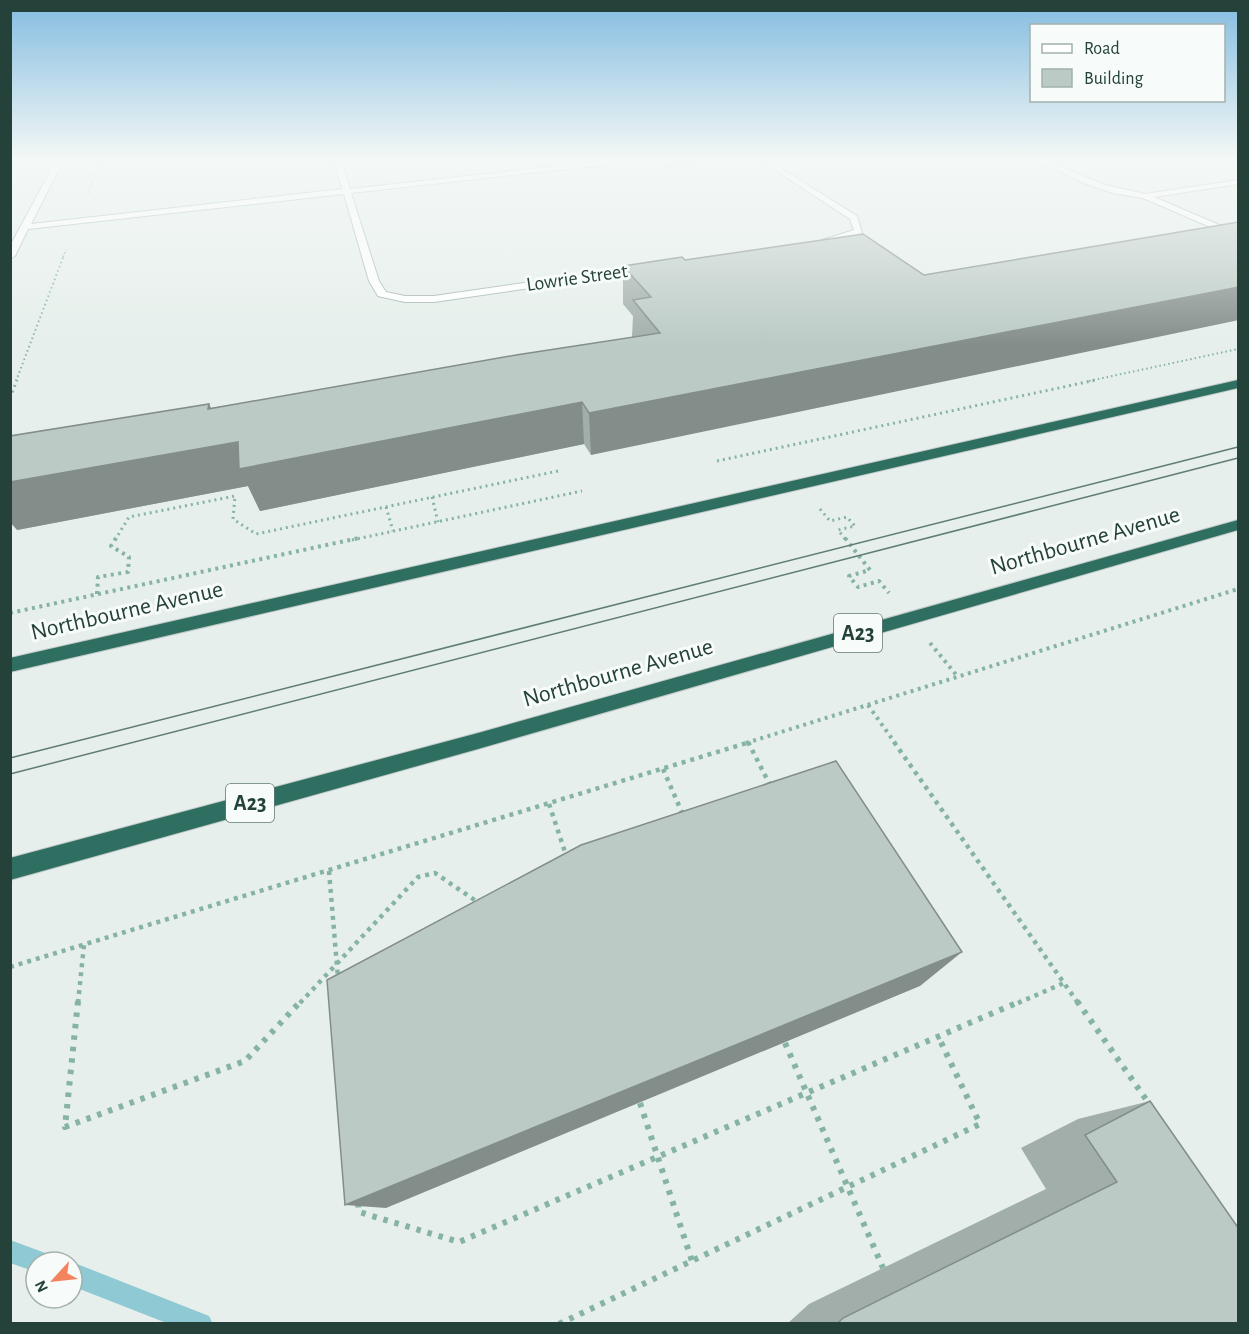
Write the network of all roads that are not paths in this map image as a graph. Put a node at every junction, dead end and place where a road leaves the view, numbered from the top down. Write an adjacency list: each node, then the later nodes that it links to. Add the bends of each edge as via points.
1 (28, 221): 6 (street)
2 (75, 221): 6 (street)
3 (356, 221): 10 (street, Lowrie Street, via 374,281 382,294 405,299 434,299)
4 (856, 221): 8 (street, via 859,231)
5 (1204, 221): 7 (street)
6 (25, 227): 9 (street)
7 (1239, 236)
8 (811, 244)
9 (10, 256)
10 (658, 266)
11 (1239, 384): 13 (highway, Northbourne Avenue)
12 (1239, 525): 14 (highway, Northbourne Avenue / A23)
13 (10, 665)
14 (14, 866)

